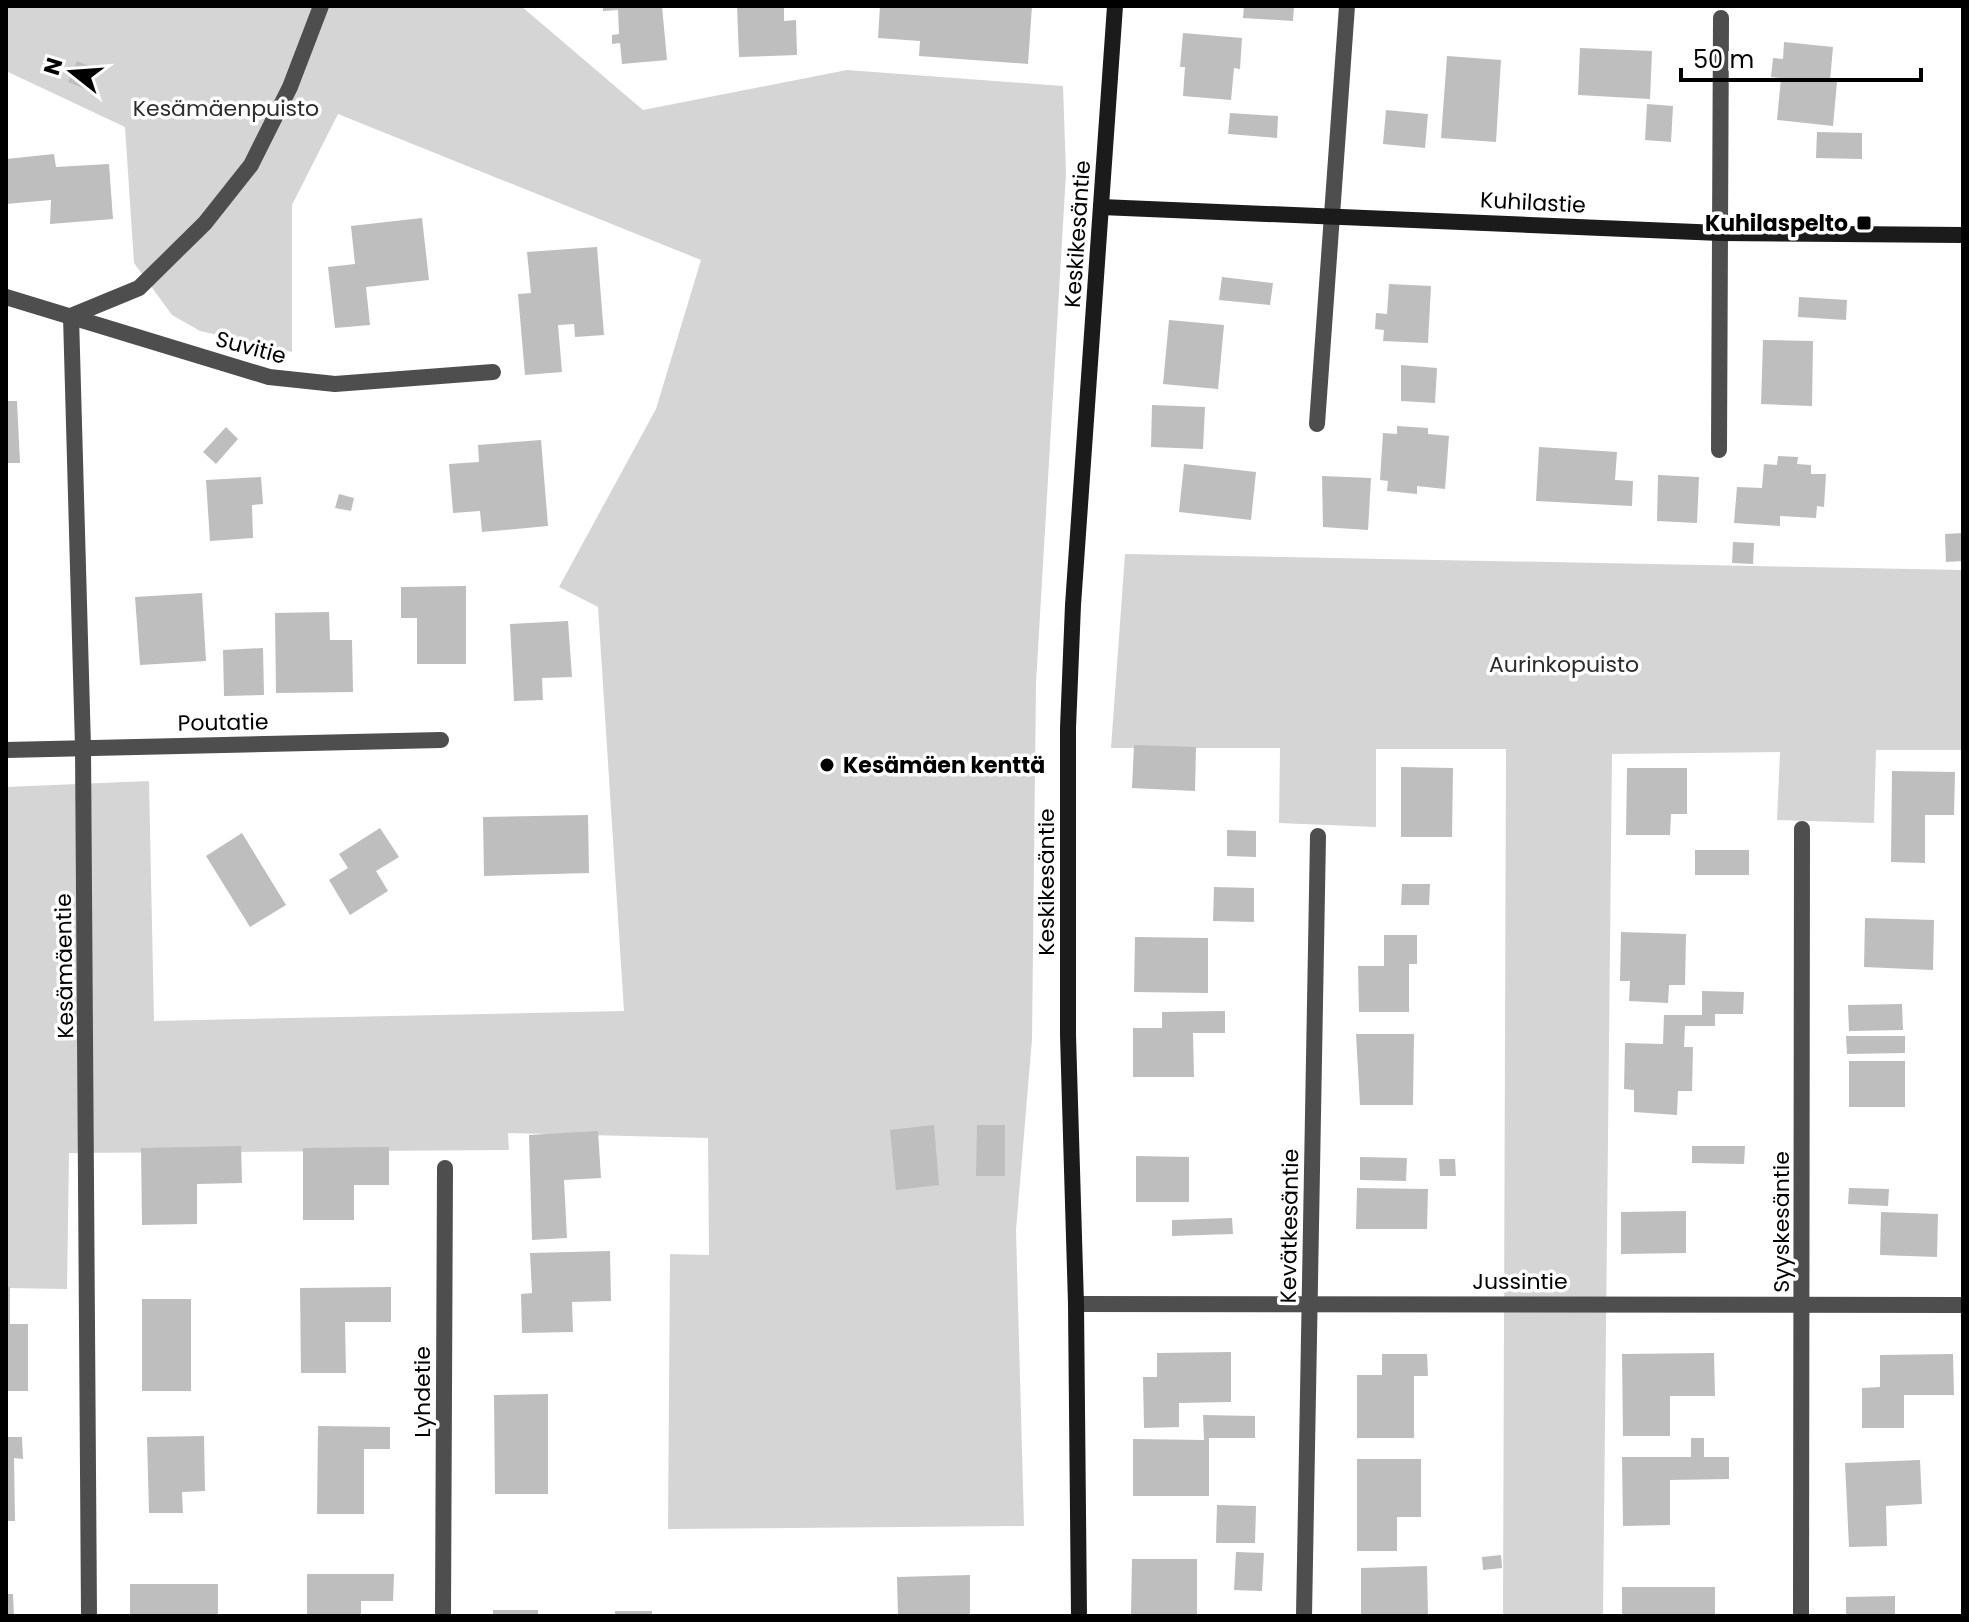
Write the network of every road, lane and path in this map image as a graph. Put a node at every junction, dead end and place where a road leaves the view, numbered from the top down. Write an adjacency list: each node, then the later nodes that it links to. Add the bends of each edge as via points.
1 (321, 6): 10 (street, via 290,87 251,165 205,223 139,288)
2 (1115, 6): 5 (street, Keskikesäntie)
3 (1347, 6): 6 (street)
4 (1721, 18): 7 (street)
5 (1101, 207): 6 (street, Kuhilastie); 21 (street, Keskikesäntie, via 1068,728 1068,1035)
6 (1331, 216): 7 (street, Kuhilastie); 12 (street)
7 (1720, 233): 8 (street, Kuhilastie); 13 (street)
8 (1963, 235)
9 (6, 297): 10 (street, Suvitie)
10 (71, 316): 11 (street, Suvitie, via 237,369 299,382); 15 (street, Kesämäentie)
11 (493, 372)
12 (1317, 424)
13 (1719, 450)
14 (441, 740): 15 (street, Poutatie)
15 (83, 747): 16 (street, Poutatie); 24 (street, Kesämäentie)
16 (6, 750)
17 (1802, 829): 20 (street, Syyskesäntie)
18 (1318, 836): 22 (street, Kevätkesäntie)
19 (445, 1168): 25 (street, Lyhdetie)
20 (1803, 1303): 22 (street, Jussintie); 23 (street, Jussintie); 28 (street, Syyskesäntie)
21 (1076, 1304): 22 (street, Jussintie); 26 (street, Keskikesäntie)
22 (1310, 1304): 27 (street, Kevätkesäntie)
23 (1963, 1305)
24 (89, 1616)
25 (443, 1616)
26 (1079, 1616)
27 (1304, 1616)
28 (1801, 1616)

